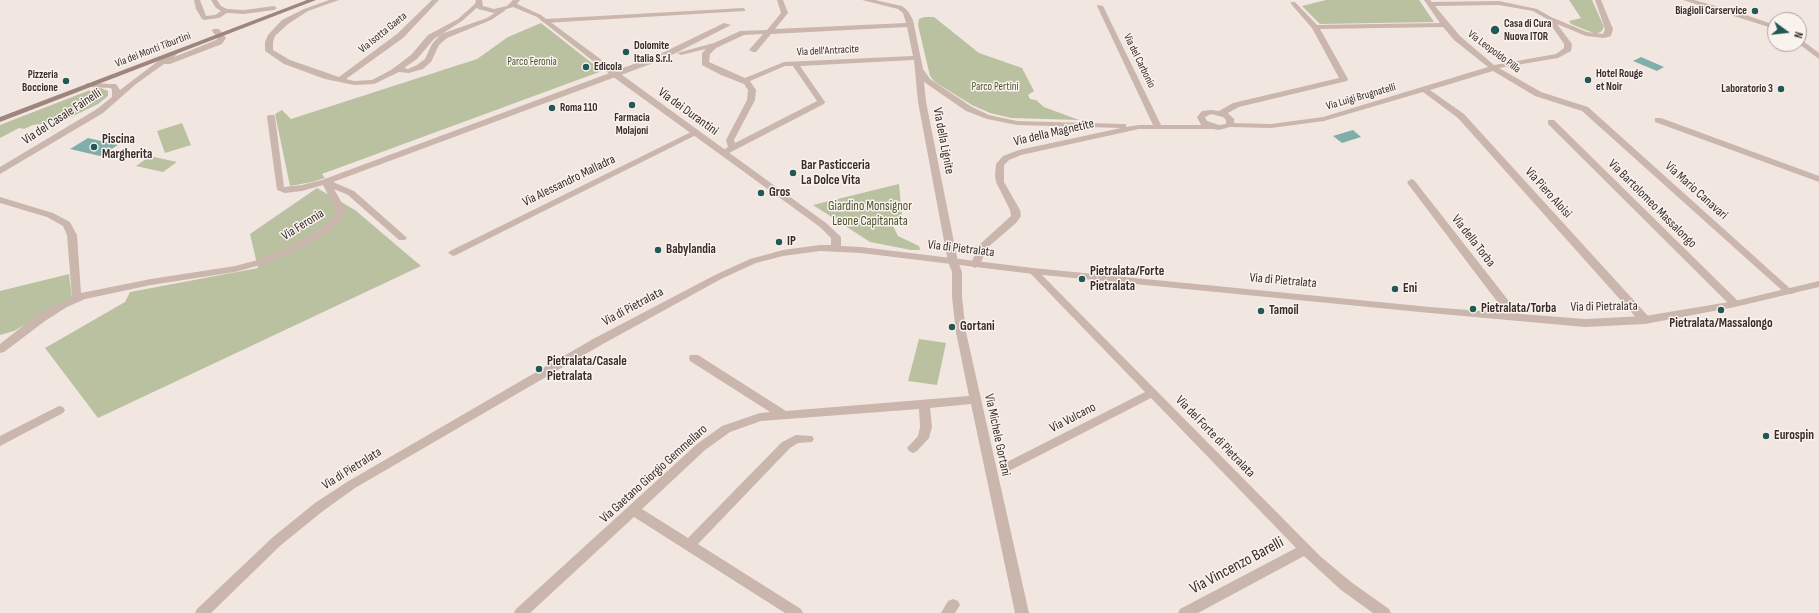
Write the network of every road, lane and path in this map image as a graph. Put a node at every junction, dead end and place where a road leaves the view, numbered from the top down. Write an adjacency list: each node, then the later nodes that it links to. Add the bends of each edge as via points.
1 (196, 0): 20 (street, via 204,18 217,17)
2 (214, 0): 20 (street, via 218,7)
3 (296, 0): 17 (main road, Via dei Monti Tiburtini)
4 (313, 0): 29 (main road, Via dei Monti Tiburtini)
5 (336, 0): 44 (street, via 306,10 285,22 272,35 268,48 270,52 287,62)
6 (436, 0): 44 (street, Via Isotta Gaeta, via 403,34)
7 (780, 0): 28 (street, via 785,13)
8 (865, 0): 25 (street, Via della Lignite, via 902,8)
9 (1598, 0): 21 (street, via 1609,30 1607,36 1590,35)
10 (1686, 0): 23 (street)
11 (478, 1): 18 (street, Via dei Durantini, via 480,8); 41 (street, via 460,20 431,37 414,57)
12 (1294, 1): 27 (street)
13 (516, 2): 18 (street, Via dei Durantini); 22 (street, Via dei Durantini)
14 (1429, 2): 15 (street); 26 (street, Via Leopoldo Pilla)
15 (1445, 2): 21 (street, via 1508,4 1531,9)
16 (1100, 6): 61 (street, Via del Carbonio)
17 (274, 8): 20 (street, via 244,12); 29 (main road, Via dei Monti Tiburtini)
18 (503, 10): 41 (street, via 489,19 444,36 436,44 428,60 420,67 408,71)
19 (743, 10): 22 (street)
20 (226, 11)
21 (1548, 18): 39 (street, Via Luigi Brugnatelli, via 1568,44 1566,51 1558,56 1502,64)
22 (545, 21): 43 (street, Via dei Durantini)
23 (1767, 24)
24 (727, 25): 34 (street)
25 (910, 25): 28 (street, Via dell'Antracite); 35 (street, Via della Lignite)
26 (1446, 25): 27 (street); 39 (street, Via Leopoldo Pilla)
27 (1314, 27): 53 (street, via 1344,79 1236,105)
28 (769, 32): 30 (street, Via dell'Antracite, via 740,33); 32 (street)
29 (218, 33): 33 (main road, Via dei Monti Tiburtini); 38 (street, via 222,39 215,44); 52 (main road, Via dei Monti Tiburtini)
30 (718, 44): 34 (street); 45 (street, Via dell'Antracite, via 707,52 705,63)
31 (1807, 47): 36 (street)
32 (753, 50)
33 (172, 54): 38 (street); 40 (main road, Via dei Monti Tiburtini)
34 (661, 57): 43 (street)
35 (916, 58): 37 (street, Via dell'Antracite); 42 (street, Via della Lignite)
36 (1819, 58)
37 (795, 63): 45 (street, Via dell'Antracite, via 778,65); 64 (street, via 822,102)
38 (154, 66): 40 (street); 50 (street, Via del Casale Fainelli)
39 (1494, 68): 49 (street, Via Luigi Brugnatelli); 51 (street, Via Leopoldo Pilla, via 1538,94)
40 (134, 69): 46 (main road, Via dei Monti Tiburtini)
41 (398, 69): 44 (street, via 384,78 370,82 358,84)
42 (919, 69): 47 (street); 48 (street, Via della Lignite)
43 (615, 74): 63 (street, Via dei Durantini); 68 (street)
44 (340, 80)
45 (745, 81): 64 (street, via 752,88 752,96 730,140)
46 (90, 85): 50 (street, via 113,86 116,90); 56 (main road, Via dei Monti Tiburtini)
47 (935, 87): 48 (street); 60 (street, via 969,109 1000,120 1042,124)
48 (920, 88): 74 (street, Via della Lignite)
49 (1425, 90): 59 (street, Via Luigi Brugnatelli, via 1320,120 1271,126); 82 (street, Via Piero Aloisi, via 1461,116)
50 (115, 96): 66 (street, Via del Casale Fainelli, via 91,116)
51 (1585, 109): 78 (street, Via Mario Canavari)
52 (0, 113)
53 (1222, 114): 55 (street, Via della Magnetite, via 1211,112); 59 (street, via 1230,119)
54 (271, 117): 68 (street, via 280,188 296,189)
55 (1201, 117): 61 (street, Via della Magnetite); 62 (street, via 1204,124)
56 (0, 120)
57 (1658, 120): 67 (street)
58 (1551, 122): 80 (street, Via Bartolomeo Massalongo)
59 (1230, 125): 62 (street, Via Luigi Brugnatelli, via 1223,128)
60 (1139, 126): 61 (street, Via della Magnetite); 75 (street, Via della Magnetite, via 1019,153 1003,160 999,170 1000,182 1016,216 983,246)
61 (1161, 126): 62 (street, Via della Magnetite)
62 (1210, 127)
63 (696, 133): 65 (street, Via dei Durantini); 73 (street, Via Alessandro Malladra)
64 (732, 148): 65 (street)
65 (724, 152): 72 (street, Via dei Durantini, via 834,234 837,239)
66 (0, 171)
67 (1819, 179)
68 (325, 182): 71 (street, via 351,193); 79 (street, Via Feronia, via 336,199 340,214 325,230 292,249 261,262 95,293)
69 (1410, 182): 81 (street, Via della Torba)
70 (0, 200): 79 (street, via 50,215 67,224 72,235)
71 (402, 238)
72 (836, 248): 74 (street, Via di Pietralata); 97 (street, Via di Pietralata, via 783,253 740,266 576,354 384,465 329,500 267,550)
73 (453, 253)
74 (953, 262): 75 (street, Via di Pietralata); 86 (street, Via Michele Gortani, via 957,272 960,332)
75 (976, 265): 76 (street, Via di Pietralata)
76 (1033, 271): 81 (street, Via di Pietralata); 85 (street, Via del Forte di Pietralata)
77 (1819, 284): 78 (street, Via di Pietralata)
78 (1789, 292): 80 (street, Via di Pietralata)
79 (77, 299): 83 (street, Via Feronia, via 41,318)
80 (1735, 304): 82 (street, Via di Pietralata)
81 (1515, 317): 82 (street, Via di Pietralata, via 1585,323)
82 (1645, 320)
83 (0, 349)
84 (694, 358): 89 (street)
85 (1152, 393): 93 (street, Via Vulcano); 96 (street, Via del Forte di Pietralata)
86 (975, 400): 87 (street, Via Gaetano Giorgio Gemmellaro); 100 (street, Via Michele Gortani)
87 (924, 404): 89 (street, Via Gaetano Giorgio Gemmellaro); 92 (street, via 926,428 923,438)
88 (59, 410): 91 (street)
89 (784, 414): 94 (street, Via Gaetano Giorgio Gemmellaro, via 760,417 726,429 701,447)
90 (808, 439): 95 (street, via 796,439 786,445)
91 (0, 441)
92 (913, 448)
93 (1006, 467)
94 (633, 510): 95 (street); 98 (street, Via Gaetano Giorgio Gemmellaro)
95 (689, 545): 99 (street)
96 (1305, 549): 101 (street, Via Vincenzo Barelli); 102 (street, Via del Forte di Pietralata, via 1346,586)
97 (202, 613)
98 (521, 613)
99 (796, 613)
100 (1022, 613)
101 (1185, 613)
102 (1384, 613)

